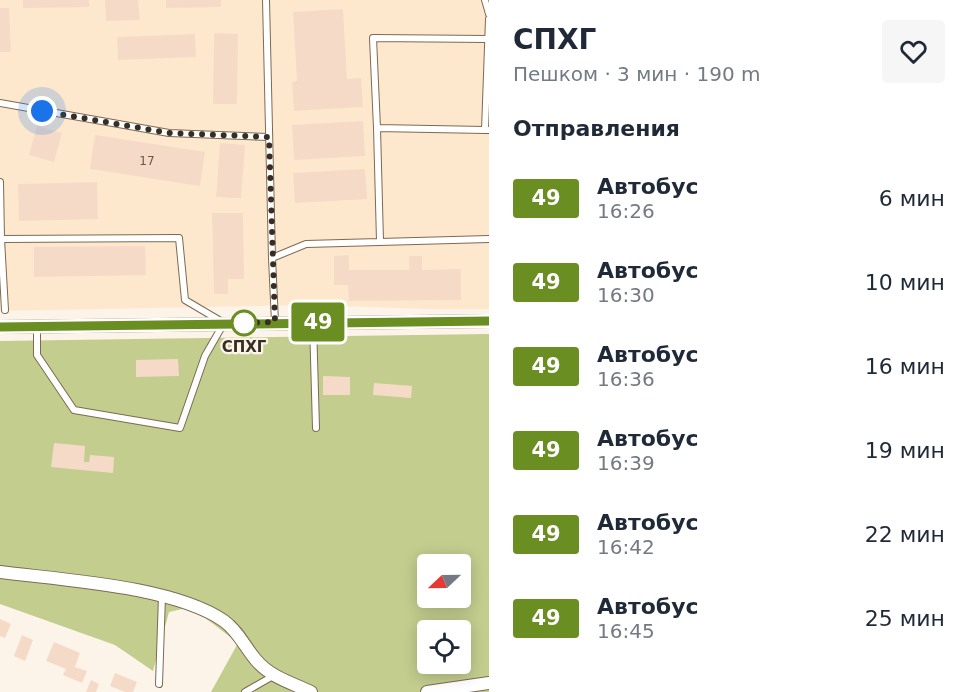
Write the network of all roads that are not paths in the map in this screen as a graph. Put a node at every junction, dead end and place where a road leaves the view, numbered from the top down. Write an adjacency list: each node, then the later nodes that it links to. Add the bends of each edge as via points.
1 (266, 0): 9 (lane)
2 (485, 0): 3 (lane)
3 (489, 14)
4 (489, 19): 5 (lane)
5 (488, 39): 7 (lane, via 373,38); 8 (lane)
6 (0, 103): 9 (lane, via 169,133)
7 (377, 128): 8 (lane); 13 (lane)
8 (487, 130)
9 (269, 137): 14 (lane)
10 (0, 182): 11 (lane)
11 (1, 239): 15 (lane); 19 (lane, via 179,238 185,300)
12 (489, 239): 13 (lane)
13 (380, 241): 14 (lane, via 306,244)
14 (272, 258): 17 (lane)
15 (5, 310)
16 (489, 321): 18 (street)
17 (275, 322): 18 (street); 19 (street)
18 (313, 322): 22 (lane)
19 (224, 323): 21 (street); 21 (lane, via 205,356 180,429 74,410 37,355)
20 (0, 327): 21 (street)
21 (37, 327)
22 (316, 428)
23 (0, 572): 24 (street)
24 (162, 596): 25 (street, via 224,621 238,633 255,659); 27 (lane)
25 (274, 675): 28 (lane); 29 (street)
26 (489, 683): 30 (street)
27 (159, 684)
28 (245, 692)
29 (311, 692)
30 (428, 692)

